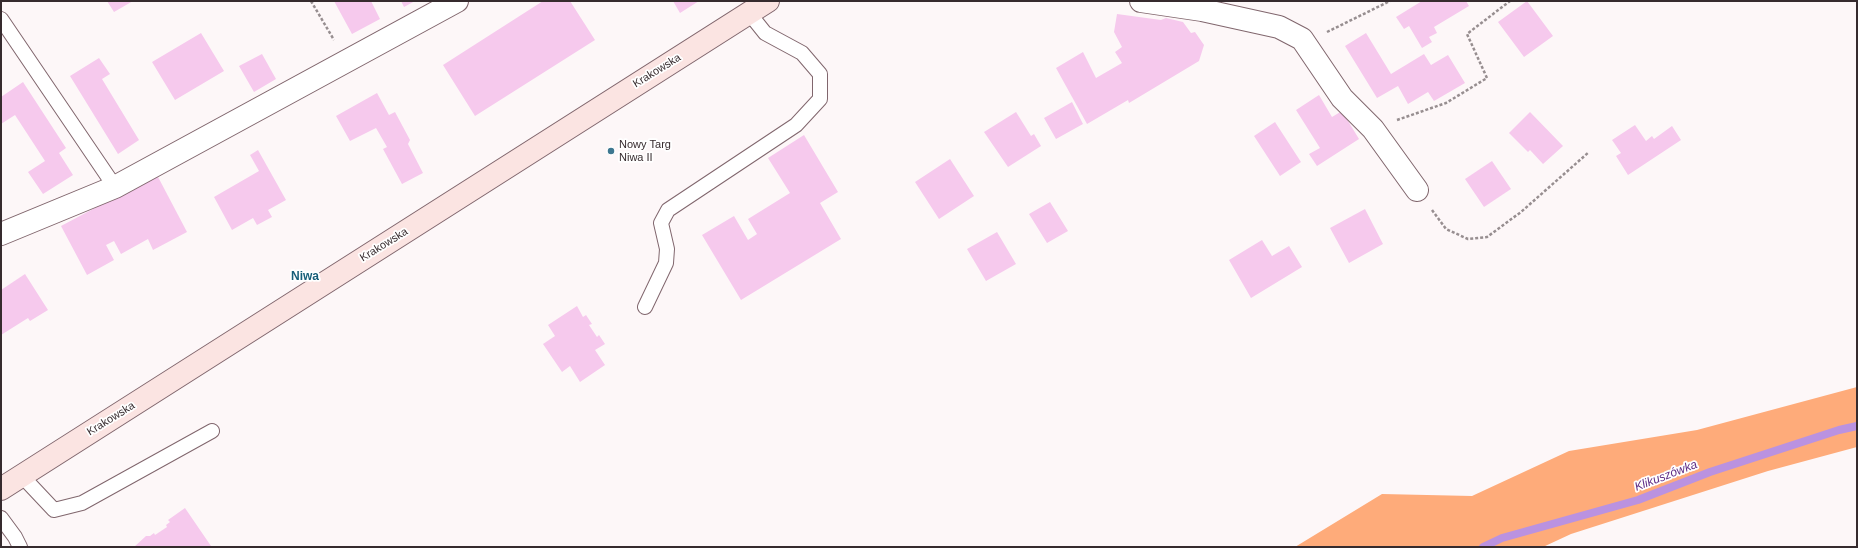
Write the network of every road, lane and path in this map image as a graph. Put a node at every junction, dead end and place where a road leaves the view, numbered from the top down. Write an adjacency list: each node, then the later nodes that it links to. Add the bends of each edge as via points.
1 (311, 1): 10 (path)
2 (457, 1): 10 (street)
3 (768, 1): 7 (main road, Krakowska)
4 (1141, 1): 9 (street, via 1202,10 1279,27)
5 (1390, 1): 9 (path, via 1332,30)
6 (1510, 1): 11 (path, via 1467,34 1487,78 1446,103)
7 (749, 13): 16 (lane, via 765,33 802,53 820,74 820,99 796,124 668,210 661,223 667,249 666,264); 18 (main road, Krakowska)
8 (1, 19): 13 (lane)
9 (1302, 39): 11 (street, via 1342,98)
10 (347, 61): 13 (street)
11 (1373, 129): 14 (street)
12 (1589, 152): 14 (path, via 1521,212 1487,237 1468,239 1446,229)
13 (115, 187): 15 (street)
14 (1417, 190)
15 (1, 234)
16 (645, 307)
17 (212, 431): 18 (lane, via 82,503 54,510)
18 (22, 476): 19 (main road, Krakowska)
19 (1, 489)
20 (1, 518): 21 (lane)
21 (20, 547)

